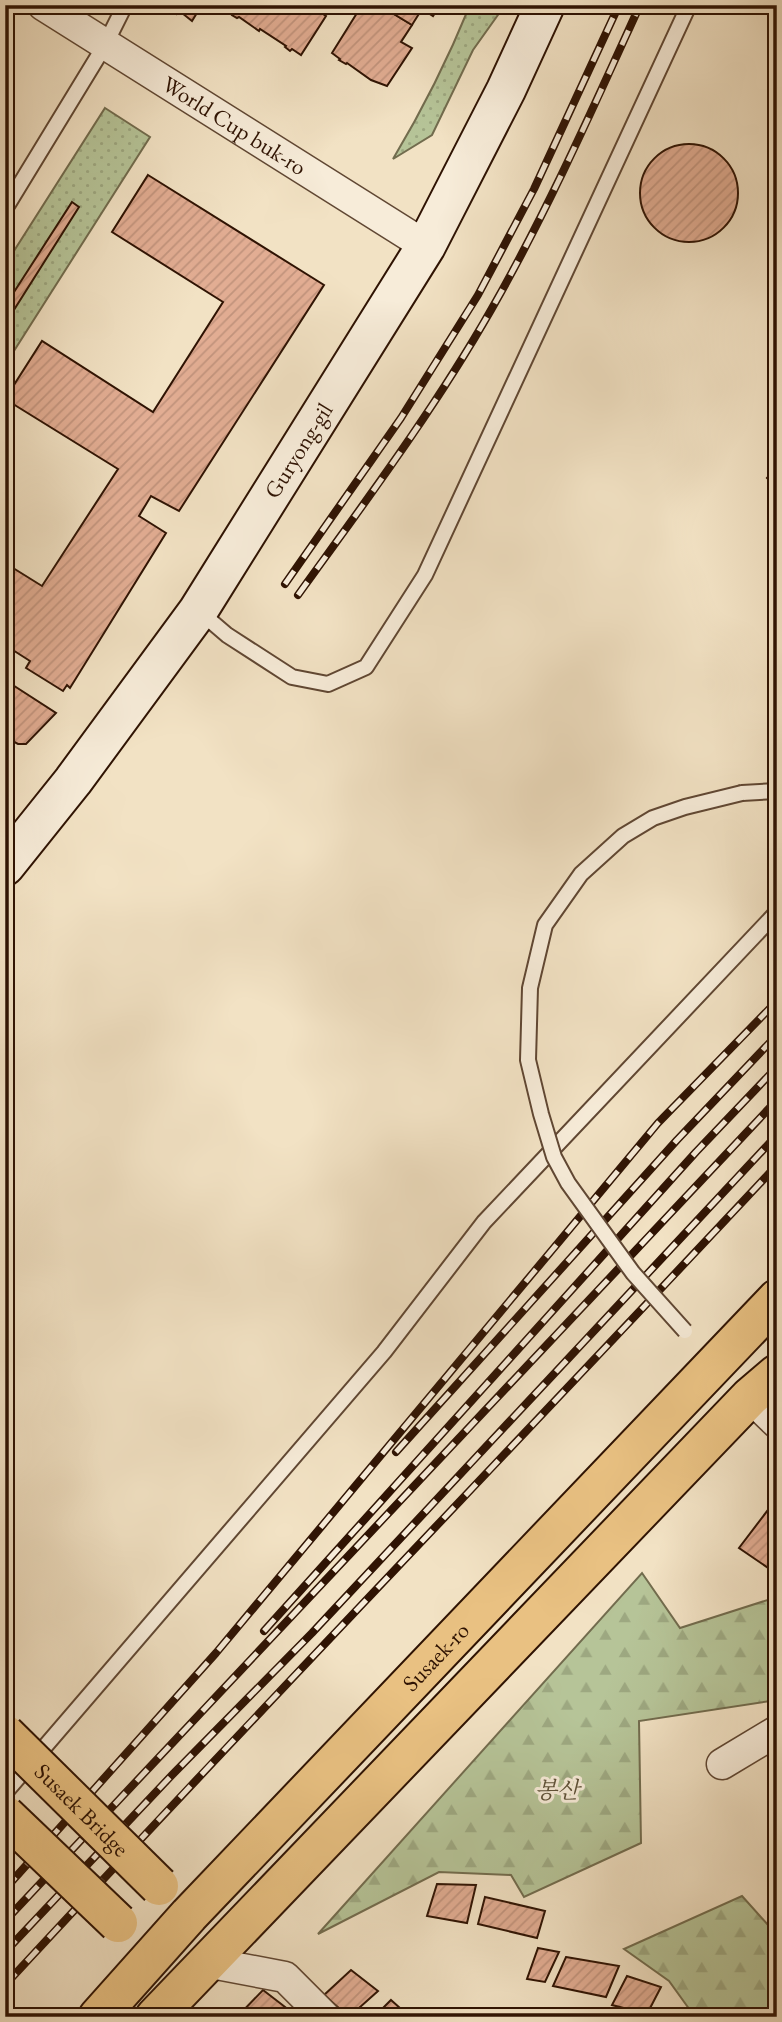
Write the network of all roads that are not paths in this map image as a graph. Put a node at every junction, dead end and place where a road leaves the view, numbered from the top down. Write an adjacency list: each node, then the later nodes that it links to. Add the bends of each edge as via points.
1 (43, 5): 5 (street, World Cup buk-ro)
2 (125, 5): 5 (lane)
3 (545, 5): 7 (main road, Guryong-gil)
4 (689, 5): 8 (lane, via 425,575 366,667 328,684 292,677)
5 (105, 44): 6 (lane); 7 (street, World Cup buk-ro)
6 (5, 209)
7 (426, 246): 8 (main road, Guryong-gil)
8 (198, 611): 12 (main road, Guryong-gil)
9 (777, 791): 10 (lane)
10 (758, 792): 11 (lane); 15 (lane, bridge, via 685,807 622,836 581,874 545,925 530,988 528,1060 554,1157 633,1273)
11 (777, 802)
12 (5, 866)
13 (777, 912): 21 (lane, via 484,1222 384,1352)
14 (777, 1298): 23 (main road, Susaek-ro)
15 (685, 1331)
16 (763, 1385): 17 (street, Susaek-ro); 25 (main road, Susaek-ro)
17 (777, 1423)
18 (777, 1731): 20 (street)
19 (5, 1734): 23 (main road, Susaek Bridge, bridge)
20 (722, 1764)
21 (5, 1793)
22 (5, 1815): 24 (main road, bridge)
23 (189, 1914): 24 (main road, Susaek-ro); 25 (main road)
24 (153, 1956): 25 (main road); 26 (main road, Susaek-ro)
25 (206, 1962): 27 (main road, Susaek-ro); 28 (street, via 285,1977)
26 (98, 2017)
27 (155, 2017)
28 (325, 2017)

